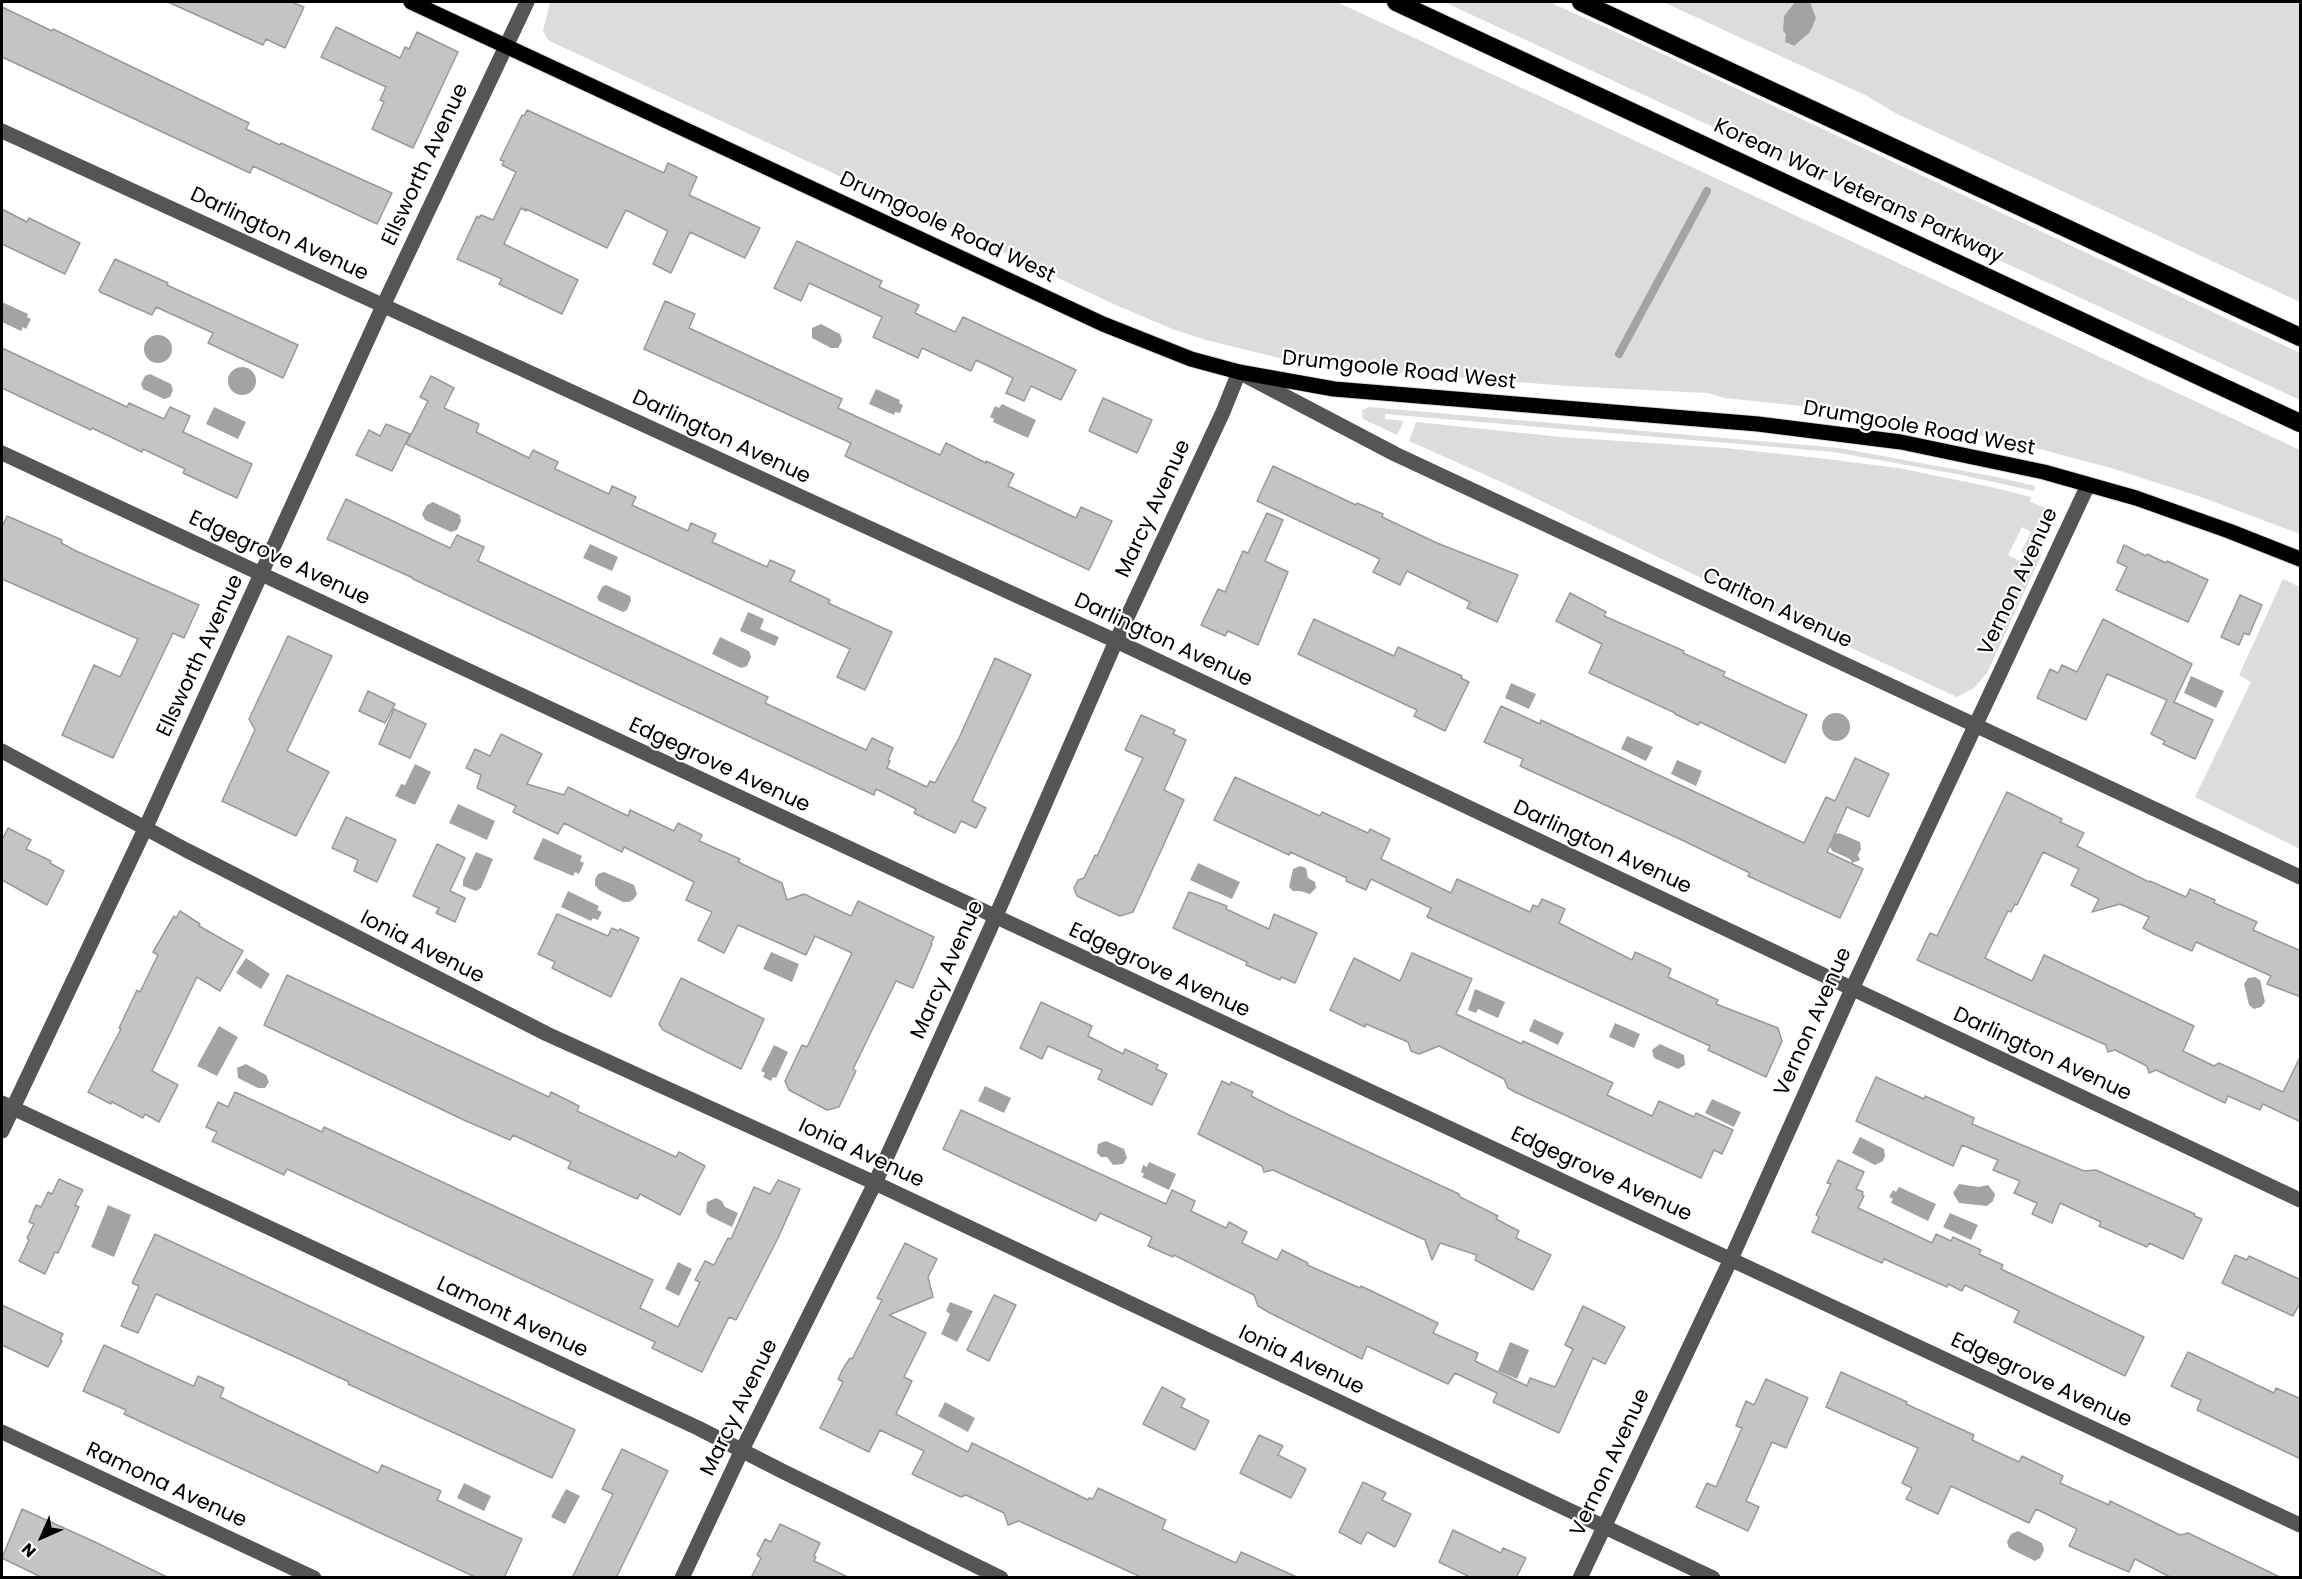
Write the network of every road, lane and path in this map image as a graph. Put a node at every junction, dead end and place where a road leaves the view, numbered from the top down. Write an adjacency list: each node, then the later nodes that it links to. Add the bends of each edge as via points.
1 (411, 2): 5 (main road, Drumgoole Road West)
2 (527, 2): 5 (street, Ellsworth Avenue)
3 (1396, 2): 10 (highway, Korean War Veterans Parkway)
4 (1581, 2): 8 (highway)
5 (506, 46): 7 (street, Ellsworth Avenue); 9 (main road, Drumgoole Road West, via 1103,324 1191,359)
6 (2, 131): 7 (street, Darlington Avenue)
7 (383, 306): 14 (street, Ellsworth Avenue); 15 (street, Darlington Avenue)
8 (2301, 337)
9 (1239, 372): 12 (main road, Drumgoole Road West, via 1334,389 1853,435 1984,459); 15 (street, Marcy Avenue); 16 (street, Carlton Avenue, via 1395,454)
10 (2301, 423)
11 (2, 453): 14 (street, Edgegrove Avenue)
12 (2088, 485): 13 (main road, Drumgoole Road West, via 2220,527); 16 (street, Vernon Avenue)
13 (2301, 559)
14 (261, 574): 18 (street, Ellsworth Avenue); 20 (street, Edgegrove Avenue)
15 (1116, 641): 20 (street, Marcy Avenue); 21 (street, Darlington Avenue)
16 (1977, 726): 19 (street, Carlton Avenue); 21 (street, Vernon Avenue)
17 (2, 751): 18 (street, Ionia Avenue)
18 (145, 829): 22 (street, Ellsworth Avenue); 24 (street, Ionia Avenue, via 547,1034)
19 (2301, 877)
20 (995, 918): 24 (street, Marcy Avenue); 26 (street, Edgegrove Avenue)
21 (1852, 990): 25 (street, Darlington Avenue); 26 (street, Vernon Avenue)
22 (7, 1105): 23 (street, Ellsworth Avenue); 28 (street, Lamont Avenue)
23 (2, 1131)
24 (875, 1183): 28 (street, Marcy Avenue); 30 (street, Ionia Avenue)
25 (2301, 1200)
26 (1731, 1259): 29 (street, Edgegrove Avenue); 30 (street, Vernon Avenue)
27 (2, 1432): 31 (street, Ramona Avenue)
28 (742, 1450): 32 (street, Marcy Avenue); 33 (street, Lamont Avenue)
29 (2301, 1525)
30 (1604, 1526): 34 (street, Vernon Avenue); 35 (street, Ionia Avenue)
31 (314, 1578)
32 (682, 1578)
33 (1002, 1578)
34 (1580, 1578)
35 (1713, 1578)

